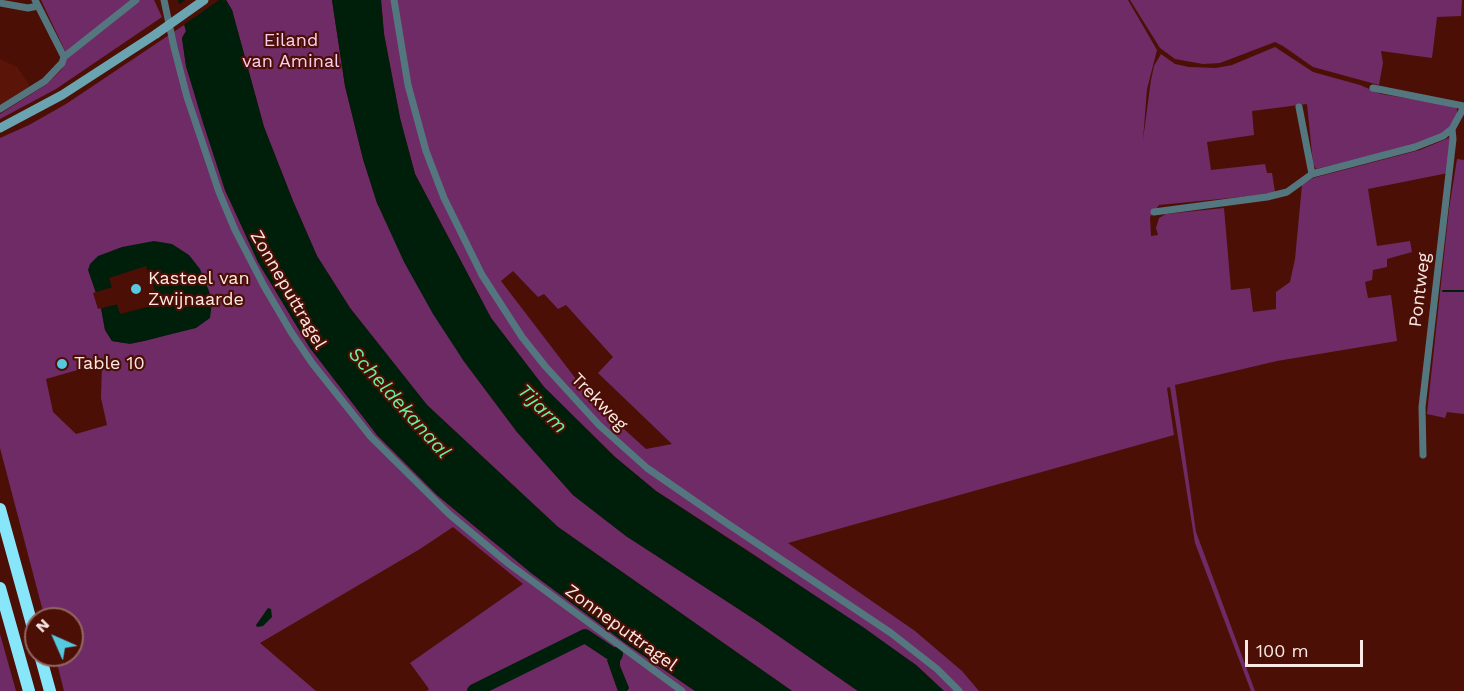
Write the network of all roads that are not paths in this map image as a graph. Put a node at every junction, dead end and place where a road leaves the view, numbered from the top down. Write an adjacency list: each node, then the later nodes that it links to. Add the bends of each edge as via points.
1 (136, 0): 7 (street)
2 (164, 0): 23 (street, Zonneputtragel, via 187,97 222,200 268,293 312,363 371,437 449,514 509,564)
3 (204, 0): 12 (main road, bridge, via 62,95)
4 (394, 0): 24 (street, Trekweg, via 408,85 439,186 482,275 545,366 599,425 647,468 891,633)
5 (0, 3): 6 (street, via 28,8)
6 (37, 3): 7 (street)
7 (64, 57): 11 (street, via 45,81)
8 (1373, 88): 9 (street, Pontweg)
9 (1464, 106): 13 (street, Pontweg)
10 (1299, 107): 14 (street)
11 (0, 109)
12 (0, 128)
13 (1452, 129): 14 (street, via 1415,147); 16 (street, Pontweg, via 1422,407)
14 (1312, 174): 15 (street, via 1287,192 1267,198)
15 (1154, 212)
16 (1423, 455)
17 (0, 509): 19 (highway)
18 (0, 588): 21 (highway)
19 (27, 607)
20 (43, 667): 22 (highway)
21 (29, 691)
22 (50, 691)
23 (682, 691)
24 (959, 691)

